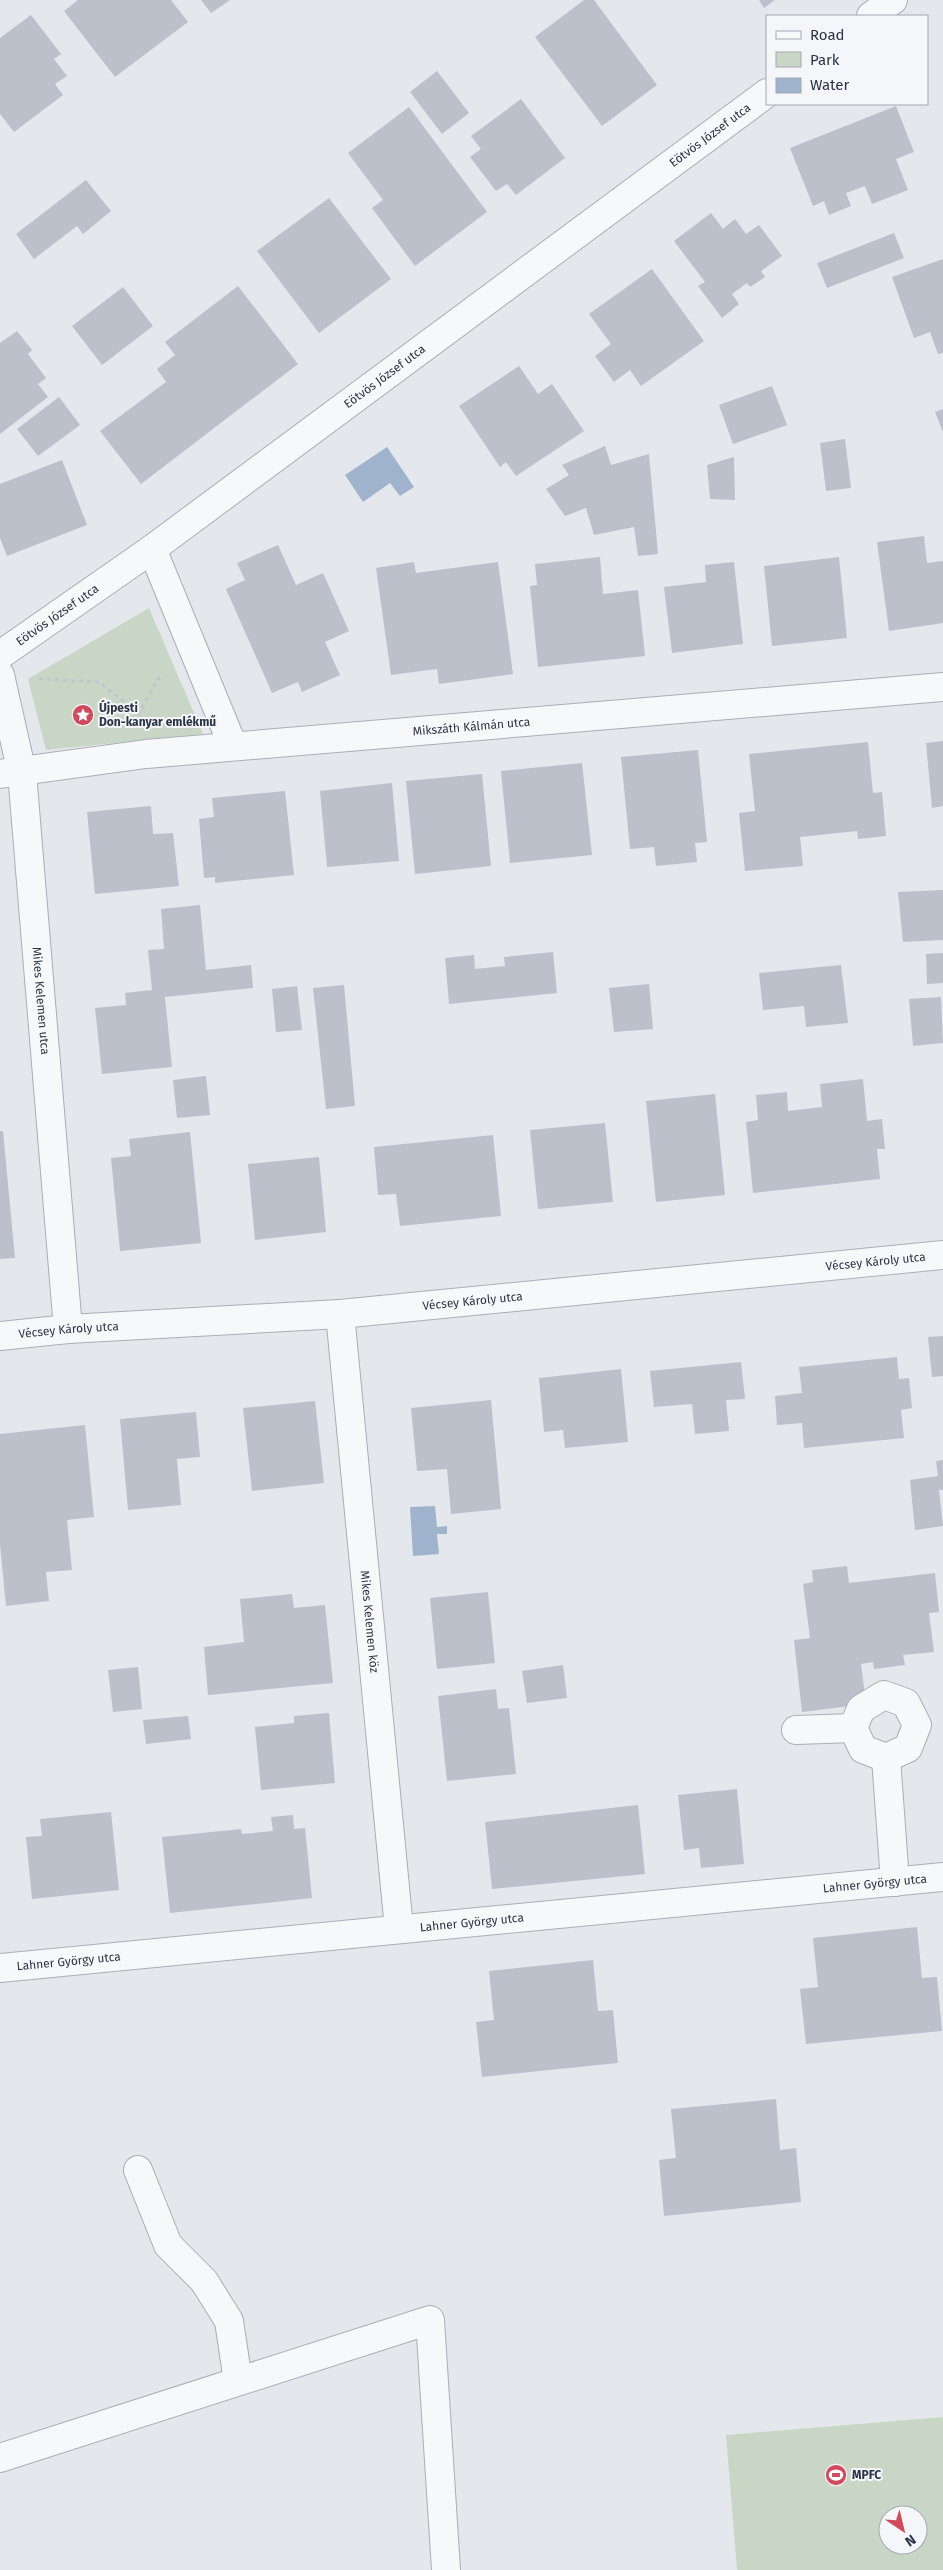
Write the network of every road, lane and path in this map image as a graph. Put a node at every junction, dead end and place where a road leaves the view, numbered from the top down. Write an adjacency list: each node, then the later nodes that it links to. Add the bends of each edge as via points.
1 (893, 0): 2 (street)
2 (872, 15)
3 (766, 94): 4 (street, Eötvös József utca)
4 (152, 549): 5 (street); 6 (street, Eötvös József utca)
5 (186, 631): 9 (path); 10 (street)
6 (0, 654)
7 (0, 676): 9 (path, via 99,682); 12 (street, Mikes Kelemen utca)
8 (943, 687): 10 (street, Mikszáth Kálmán utca)
9 (138, 713): 11 (path)
10 (233, 746): 11 (street, Mikszáth Kálmán utca)
11 (146, 754): 12 (street, Mikszáth Kálmán utca)
12 (11, 774): 15 (street, Mikes Kelemen utca)
13 (943, 1255): 14 (street, Vécsey Károly utca)
14 (340, 1314): 15 (street, Vécsey Károly utca); 22 (street, Mikes Kelemen köz)
15 (68, 1329): 16 (street, Vécsey Károly utca)
16 (0, 1336)
17 (853, 1728): 18 (street); 19 (street, via 863,1750); 19 (street, via 861,1709 884,1695 906,1703 917,1725 908,1748)
18 (796, 1730)
19 (886, 1758): 21 (street)
20 (943, 1877): 21 (street, Lahner György utca)
21 (895, 1882): 22 (street, Lahner György utca)
22 (399, 1929): 23 (street, Lahner György utca)
23 (0, 1968)
24 (138, 2170): 25 (street, via 168,2245 204,2281 229,2321)
25 (238, 2381): 26 (street); 27 (street, via 430,2320)
26 (0, 2458)
27 (446, 2570)

